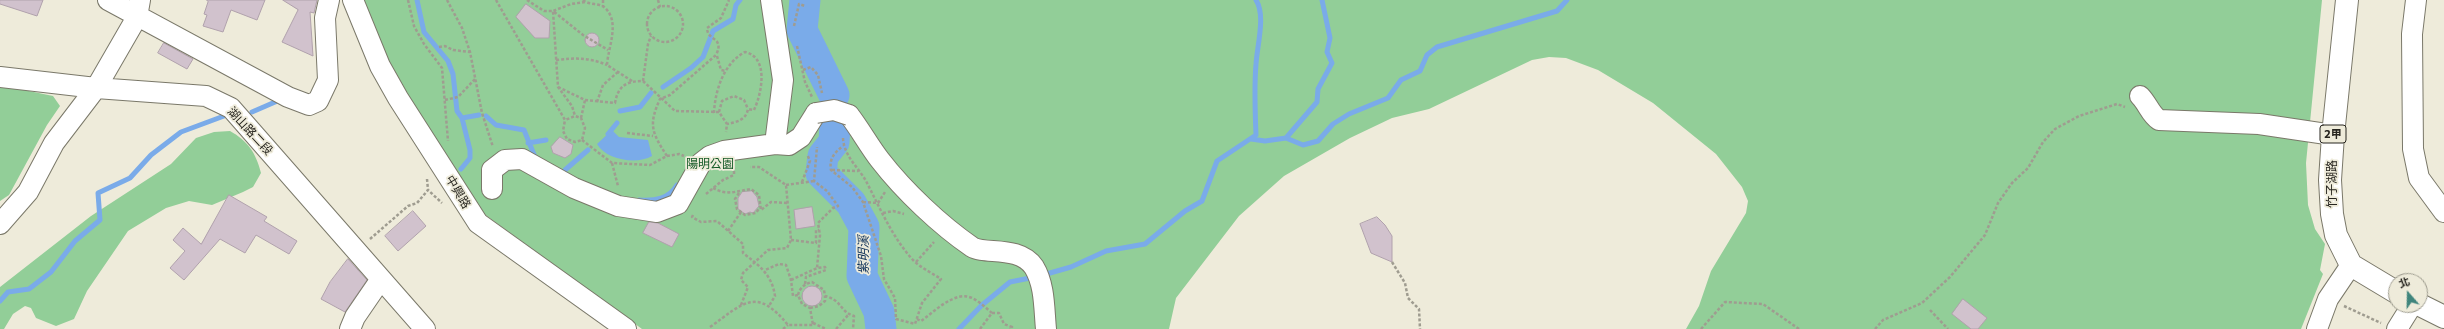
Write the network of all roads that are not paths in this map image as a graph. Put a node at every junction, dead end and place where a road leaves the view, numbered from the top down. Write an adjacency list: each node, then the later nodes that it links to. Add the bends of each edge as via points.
1 (108, 0): 7 (street)
2 (329, 0): 7 (street, via 325,18 328,80 318,101 309,104 288,98)
3 (353, 0): 25 (street, 中興路, via 380,66 478,223)
4 (771, 0): 12 (street, via 783,80)
5 (2347, 0): 11 (main road, 竹子湖路 / 2甲)
6 (2416, 0): 14 (street, via 2412,34 2413,149 2419,178)
7 (139, 9): 9 (street)
8 (0, 77): 9 (street, 湖山路二段)
9 (96, 88): 15 (street, via 54,143 28,192); 17 (street, 湖山路二段, via 206,96 231,108)
10 (2145, 103): 11 (street, via 2152,116 2159,120 2259,124)
11 (2333, 135): 16 (main road, 竹子湖路 / 2甲, via 2330,180 2332,214 2336,235)
12 (775, 144): 13 (street, via 701,163 678,204 657,212 618,206 574,188 522,158 505,160 492,170); 26 (street, bridge, via 789,145 810,141 820,104 849,115 895,178 919,202 974,248 1018,255 1034,266 1042,289)
13 (492, 189)
14 (2444, 212)
15 (0, 224)
16 (2351, 265): 18 (main road); 27 (street, via 2328,299)
17 (381, 279): 23 (street); 24 (street, 湖山路二段)
18 (2388, 287)
19 (2428, 309): 21 (main road)
20 (2405, 313): 22 (street)
21 (2444, 317)
22 (2392, 327)
23 (350, 329)
24 (425, 329)
25 (626, 329)
26 (1046, 329)
27 (2317, 329)

